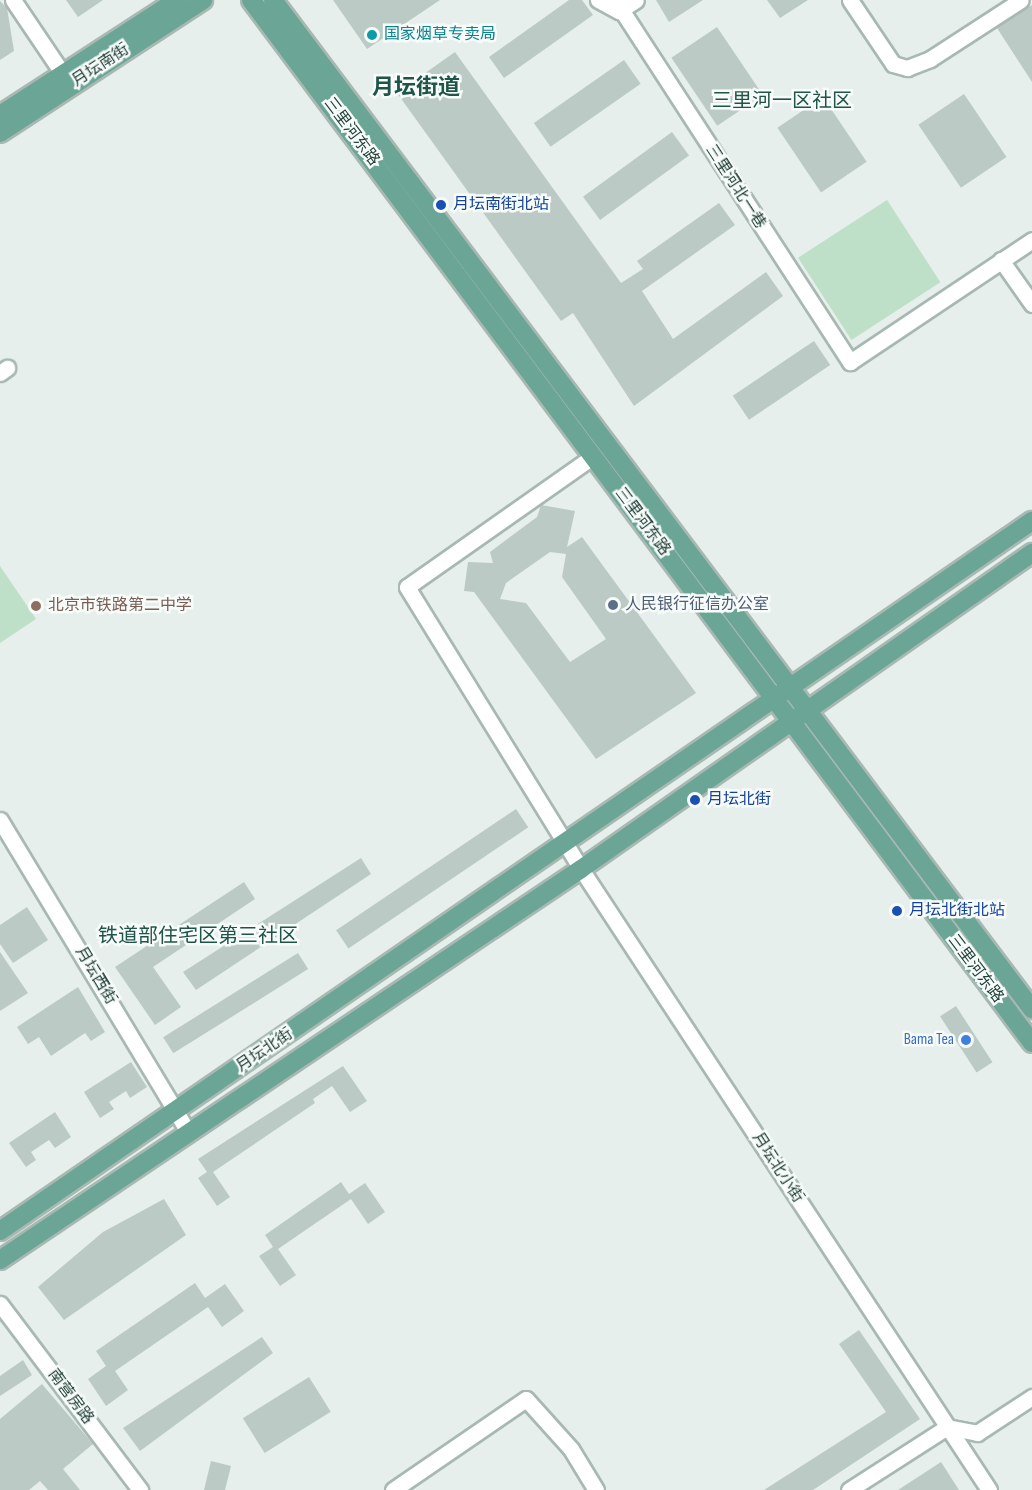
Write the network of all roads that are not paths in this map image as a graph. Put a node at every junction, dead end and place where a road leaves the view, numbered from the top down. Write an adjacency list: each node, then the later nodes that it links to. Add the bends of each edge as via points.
1 (13, 0): 11 (street)
2 (177, 0): 11 (main road, 月坛南街)
3 (203, 0): 13 (main road, 月坛南街)
4 (251, 0): 17 (main road, 三里河东路)
5 (273, 0): 20 (main road, 三里河东路)
6 (598, 0): 10 (street)
7 (636, 0): 10 (street)
8 (850, 0): 9 (street, via 893,64 907,68 930,59)
9 (1021, 0)
10 (617, 5): 15 (street, 三里河北一巷, via 850,362)
11 (63, 74): 12 (main road, 月坛南街)
12 (0, 115)
13 (0, 133)
14 (1032, 240): 15 (street)
15 (1001, 260): 16 (street)
16 (1032, 304)
17 (592, 457): 20 (main road, 三里河东路); 24 (street, 月坛北小街, via 407,587)
18 (1032, 521): 20 (main road, 月坛北街)
19 (1032, 553): 21 (main road, 月坛北街)
20 (783, 693): 21 (main road, 三里河东路); 22 (main road, 三里河东路); 24 (main road, 月坛北街)
21 (807, 709): 22 (main road, 月坛北街); 26 (main road, 三里河东路)
22 (791, 720): 25 (main road, 月坛北街); 27 (main road, 三里河东路)
23 (0, 820): 28 (street, 月坛西街)
24 (567, 845): 25 (street, 月坛北小街); 28 (main road, 月坛北街)
25 (581, 869): 29 (main road, 月坛北街); 34 (street, 月坛北小街)
26 (1032, 1009)
27 (1032, 1043)
28 (175, 1113): 29 (street, 月坛西街); 30 (main road, 月坛北街)
29 (188, 1132): 31 (main road, 月坛北街)
30 (0, 1231)
31 (0, 1260)
32 (0, 1304): 35 (street, 南营房路)
33 (1032, 1397): 34 (street, via 977,1433)
34 (947, 1427): 38 (street); 39 (street, 月坛北小街)
35 (140, 1490)
36 (393, 1490): 37 (street, via 526,1399 571,1449)
37 (596, 1490)
38 (849, 1490)
39 (989, 1490)

